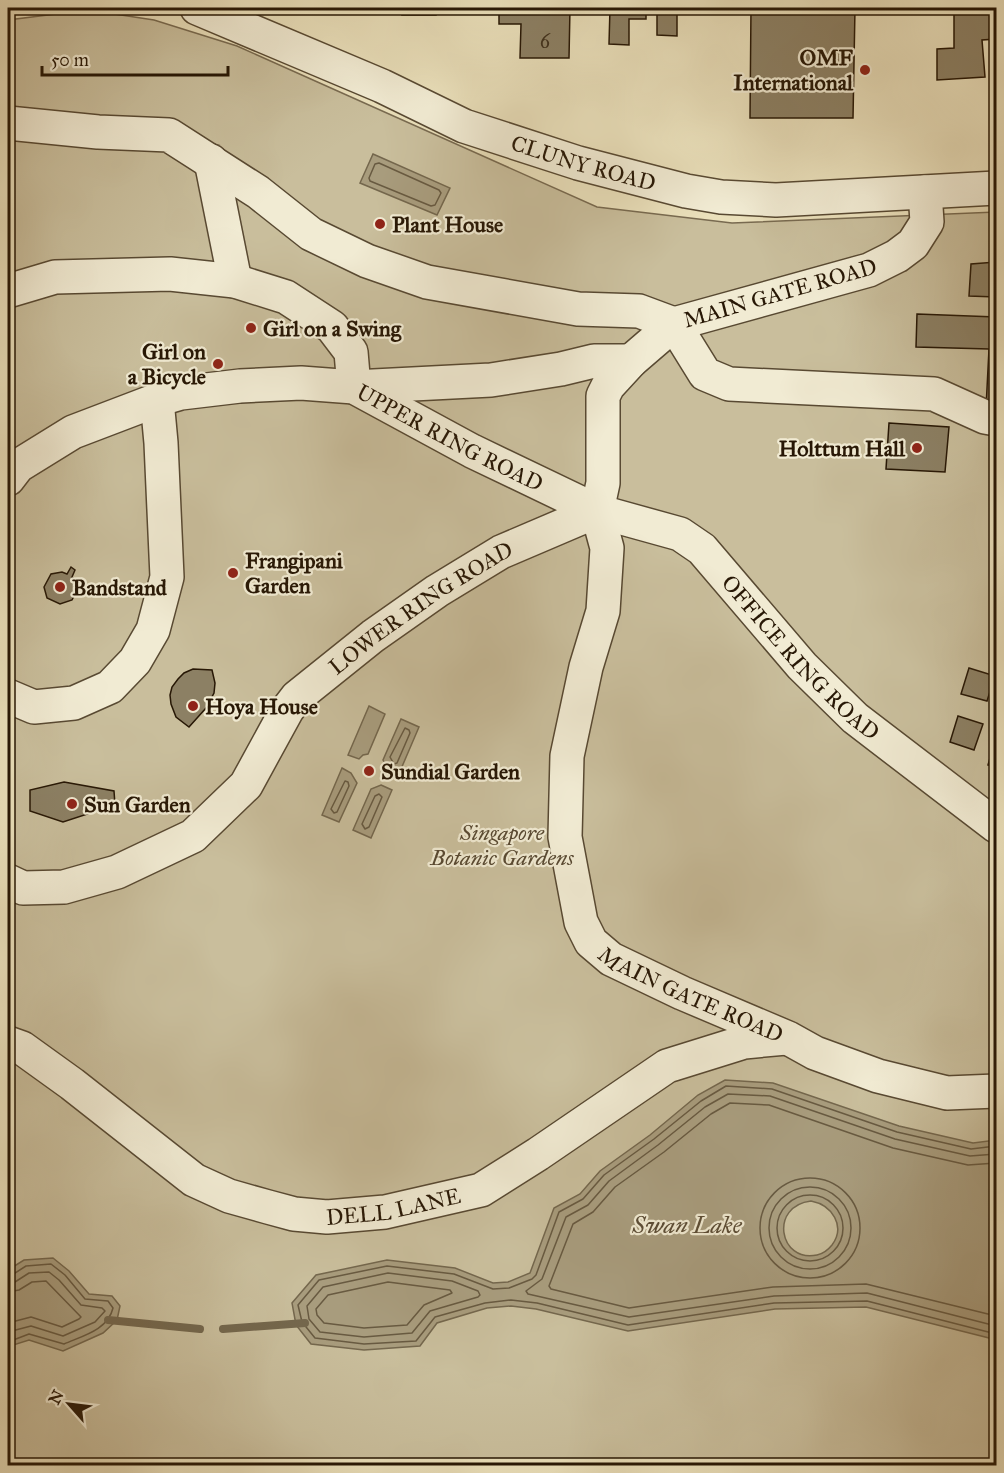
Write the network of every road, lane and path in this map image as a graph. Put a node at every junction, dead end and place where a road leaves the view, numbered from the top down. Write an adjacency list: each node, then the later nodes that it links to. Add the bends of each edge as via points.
1 (197, 8): 5 (street, CLUNY ROAD, via 382,86 464,126 578,163 686,191 776,200)
2 (8, 123): 3 (street, via 169,135)
3 (211, 161): 6 (street); 8 (street, via 311,234 367,261 427,282 578,309 639,311)
4 (996, 188): 5 (street, CLUNY ROAD)
5 (925, 192): 8 (street, MAIN GATE ROAD, via 927,222 914,243 897,256 869,270)
6 (235, 281): 7 (street, via 170,274 55,277); 10 (street, via 286,297 332,327 351,352)
7 (8, 291)
8 (674, 324): 9 (street, MAIN GATE ROAD); 12 (street, via 705,374 729,384 934,394)
9 (631, 361): 10 (street, via 594,361 491,380); 14 (street, MAIN GATE ROAD, via 603,396 603,483)
10 (354, 387): 11 (street, UPPER RING ROAD, via 301,383 240,386); 14 (street, UPPER RING ROAD, via 472,451)
11 (157, 400): 13 (street, UPPER RING ROAD, via 73,432 18,466); 15 (street, via 167,577 153,630 135,662 110,687 75,703 34,707)
12 (996, 419)
13 (8, 479)
14 (597, 511): 16 (street, OFFICE RING ROAD, via 680,534 702,549 802,666 855,717); 17 (street, LOWER RING ROAD, via 501,552 437,591 297,697 246,785 193,836 117,872 64,887 23,888); 18 (street, MAIN GATE ROAD, via 607,548 603,611 586,667 567,756 565,837 581,922 591,942 611,958)
15 (8, 696)
16 (996, 826)
17 (8, 881)
18 (788, 1038): 19 (street, DELL LANE, via 744,1042 667,1066 481,1190 385,1212 327,1217 294,1214 248,1202 194,1180 72,1084 22,1048); 20 (street, MAIN GATE ROAD, via 815,1053 888,1078 947,1092)
19 (8, 1043)
20 (996, 1091)

